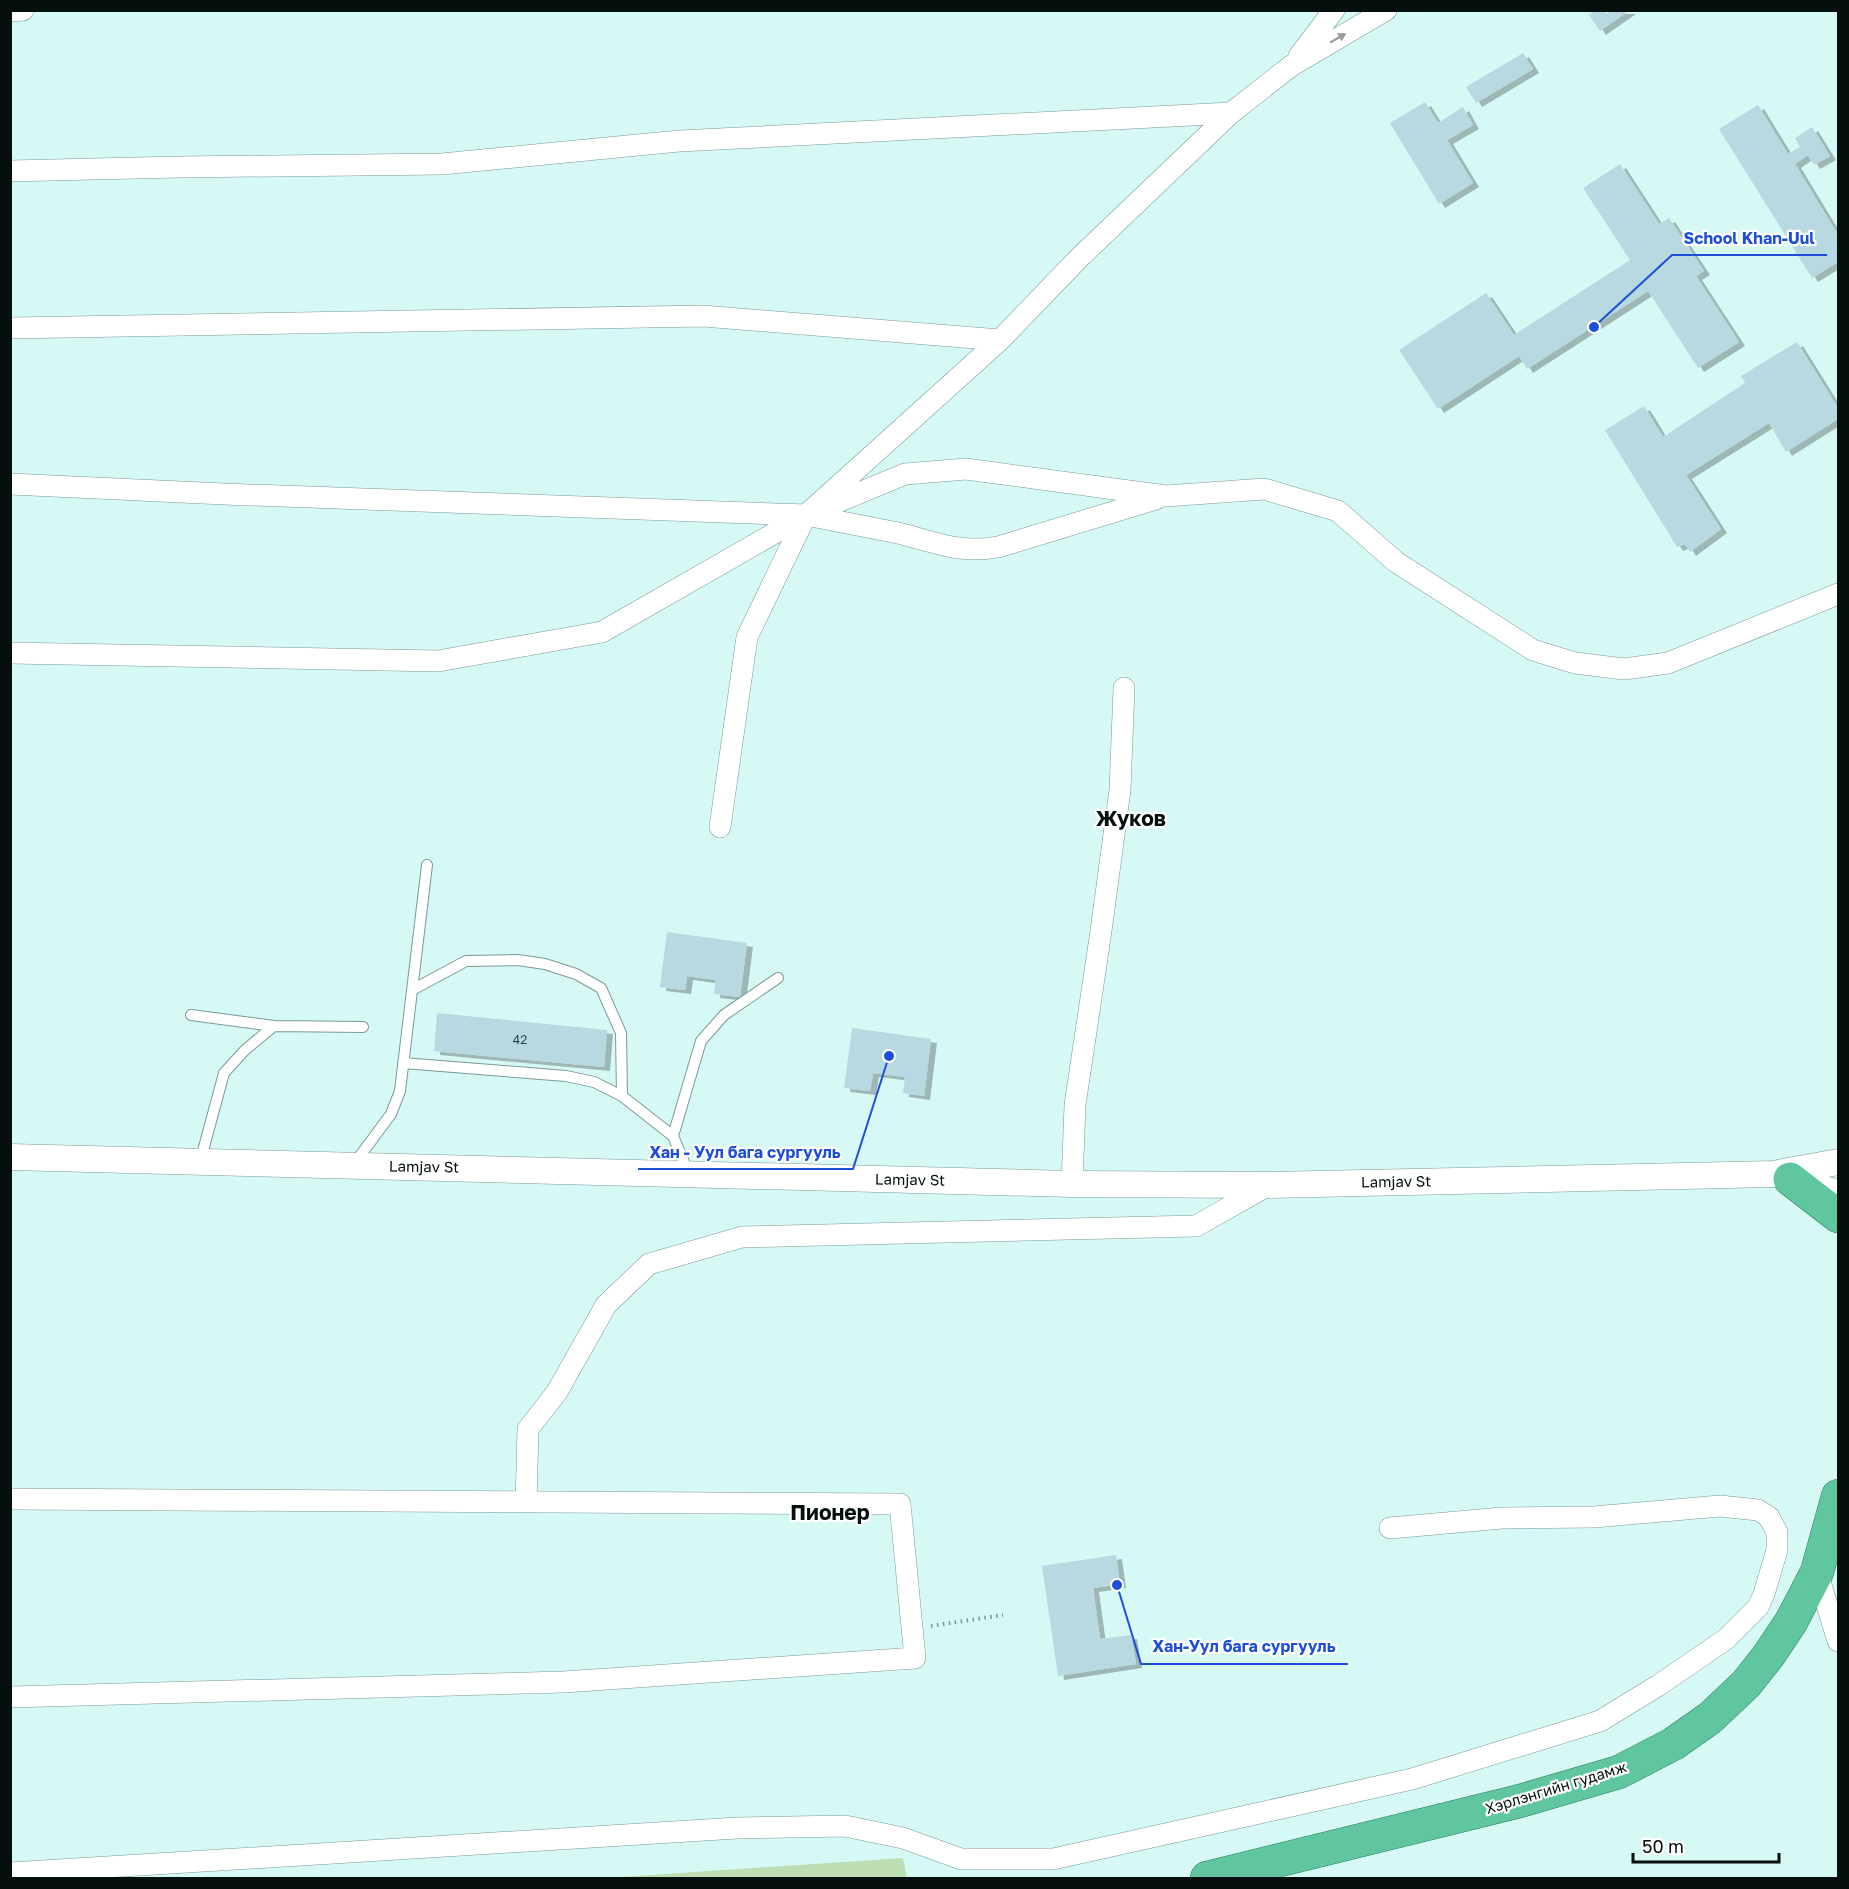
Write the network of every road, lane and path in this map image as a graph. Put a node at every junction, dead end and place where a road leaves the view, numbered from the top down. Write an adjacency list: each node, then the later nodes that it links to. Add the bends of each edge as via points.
1 (23, 10): 4 (street)
2 (1334, 10): 5 (street)
3 (1386, 10): 5 (street, one-way to 3)
4 (10, 11)
5 (1291, 66): 6 (street)
6 (1232, 113): 7 (street, via 679,141 442,164); 9 (street, via 1079,258)
7 (10, 171)
8 (10, 328): 9 (street, via 703,316)
9 (1000, 340): 12 (street)
10 (10, 484): 12 (street)
11 (1166, 496): 12 (street, via 966,469 905,474); 12 (street, via 979,550 956,549); 13 (street, via 1264,489 1338,511 1396,562 1533,650 1575,663 1624,669 1668,663)
12 (806, 515): 14 (street, via 602,632 462,657 438,661); 16 (street, via 747,637)
13 (1839, 594)
14 (10, 653)
15 (1124, 688): 32 (street, via 1120,790 1075,1105)
16 (720, 827)
17 (427, 865): 19 (lane)
18 (778, 978): 25 (lane, via 724,1015 701,1041)
19 (412, 990): 23 (lane); 24 (lane, via 466,961 518,960 576,974 601,988 621,1033)
20 (191, 1015): 21 (lane)
21 (274, 1026): 22 (lane); 27 (lane, via 224,1073)
22 (363, 1027)
23 (403, 1063): 24 (lane, via 566,1076 594,1082); 29 (lane, via 400,1091 391,1114)
24 (622, 1096): 25 (lane)
25 (673, 1136): 30 (lane)
26 (10, 1156): 27 (street, Lamjav St)
27 (200, 1162): 29 (street, Lamjav St)
28 (1839, 1162): 31 (street)
29 (353, 1166): 30 (street, Lamjav St)
30 (689, 1174): 32 (street, Lamjav St)
31 (1781, 1177): 33 (street, Lamjav St); 34 (street); 35 (highway)
32 (1072, 1184): 33 (street, Lamjav St)
33 (1269, 1185): 38 (street, via 1196,1226 742,1237 649,1264 606,1305 557,1392 528,1429)
34 (1839, 1193)
35 (1839, 1216)
36 (1839, 1496): 40 (highway, Хэрлэнгийн гудамж)
37 (10, 1499): 38 (street)
38 (526, 1502): 42 (street, via 900,1504)
39 (1390, 1528): 45 (street, via 1720,1506 1758,1510 1769,1517 1777,1532 1776,1550 1758,1607 1726,1639 1600,1721 1412,1779 1053,1858 961,1859 903,1838 845,1826 737,1828)
40 (1817, 1572): 43 (street); 46 (highway, Хэрлэнгийн гудамж, via 1791,1622 1746,1684 1710,1718 1673,1744 1619,1772 1520,1801)
41 (1003, 1615): 42 (path)
42 (912, 1629): 44 (street, via 915,1658 564,1682)
43 (1839, 1641)
44 (10, 1697)
45 (10, 1872)
46 (1207, 1878)

